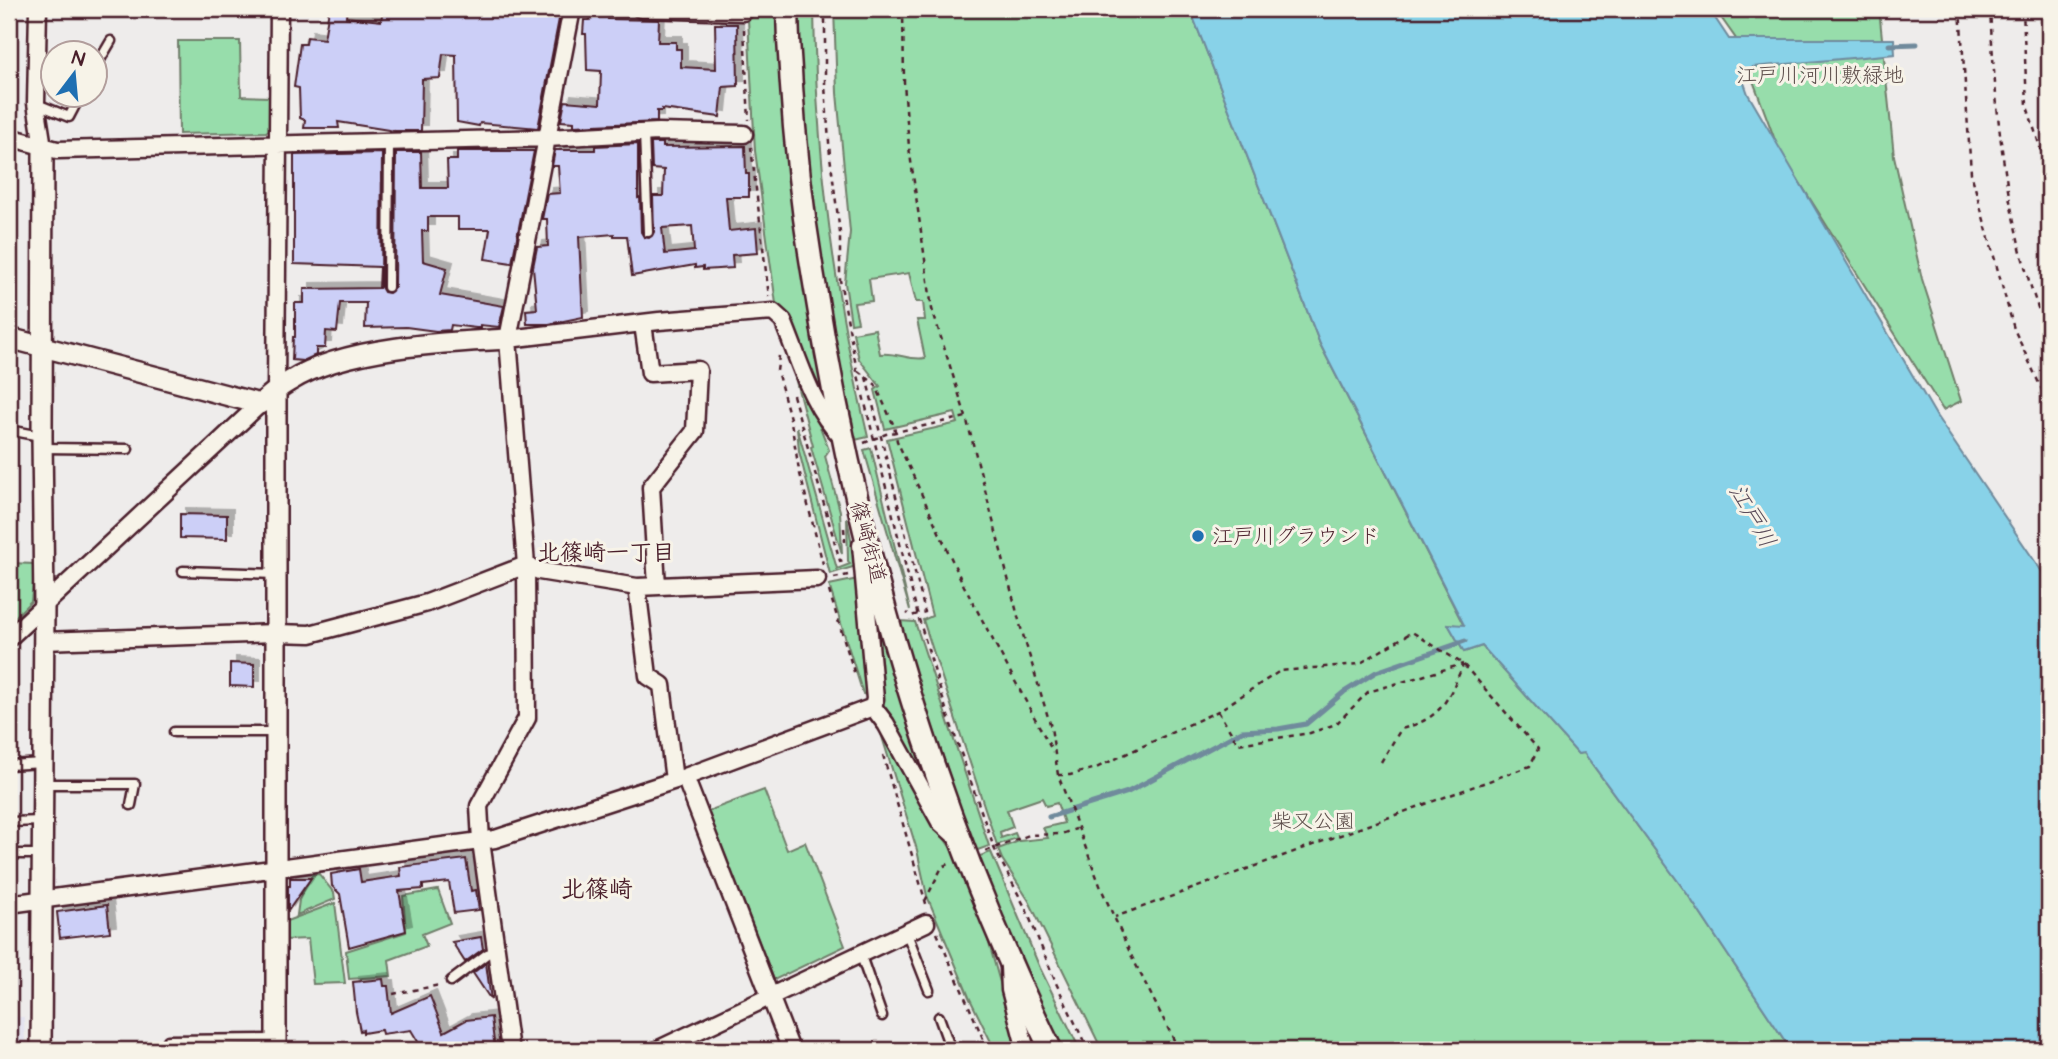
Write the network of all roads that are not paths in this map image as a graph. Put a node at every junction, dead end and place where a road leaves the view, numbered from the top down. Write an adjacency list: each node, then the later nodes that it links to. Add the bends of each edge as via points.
1 (38, 9): 10 (street)
2 (279, 9): 18 (street)
3 (572, 9): 16 (street)
4 (641, 9): 5 (street)
5 (679, 9): 7 (street)
6 (788, 9): 29 (main road, 篠崎街道, via 803,214)
7 (745, 15)
8 (111, 41): 9 (lane)
9 (108, 46)
10 (36, 103): 19 (street)
11 (48, 108): 12 (lane, via 69,117)
12 (74, 108)
13 (645, 133): 14 (street); 16 (street); 20 (lane)
14 (748, 134)
15 (9, 136): 19 (street)
16 (547, 138): 17 (street); 24 (street)
17 (389, 142): 18 (street); 21 (lane)
18 (278, 145): 19 (street); 26 (street)
19 (43, 147): 25 (street)
20 (648, 232)
21 (388, 288)
22 (643, 324): 24 (street); 29 (street, via 773,312 783,321 820,408); 37 (street, via 650,373 698,370 695,431 651,487)
23 (9, 338): 25 (street)
24 (508, 339): 26 (street, via 375,351 329,363); 33 (street)
25 (42, 345): 27 (street); 30 (street)
26 (276, 391): 27 (street); 35 (street)
27 (260, 404): 39 (street)
28 (9, 430): 30 (lane)
29 (841, 436): 32 (main road, 篠崎街道)
30 (42, 442): 31 (lane); 39 (street)
31 (128, 449)
32 (866, 533): 43 (street, via 860,541); 53 (main road, 篠崎街道, via 891,628)
33 (526, 565): 38 (street); 40 (street, via 427,603 310,634); 54 (street, via 527,718 479,806)
34 (183, 571): 35 (lane)
35 (276, 574): 40 (street)
36 (826, 579): 37 (street)
37 (657, 586): 38 (street)
38 (637, 587): 48 (street, via 648,676 663,685)
39 (44, 606): 41 (street); 42 (street)
40 (276, 633): 42 (street); 45 (street)
41 (9, 638)
42 (43, 641): 46 (street)
43 (873, 708): 48 (street); 53 (street, via 940,822)
44 (174, 732): 45 (lane)
45 (275, 732): 57 (street)
46 (43, 763): 47 (lane); 49 (street)
47 (9, 765)
48 (680, 778): 54 (street); 67 (street)
49 (43, 784): 50 (lane, via 135,783); 52 (street)
50 (131, 805)
51 (9, 821): 52 (lane)
52 (43, 821): 55 (street)
53 (960, 840): 64 (main road, 篠崎街道)
54 (481, 841): 57 (street); 62 (street)
55 (43, 854): 56 (lane); 58 (street)
56 (9, 855)
57 (276, 868): 58 (street); 71 (street)
58 (43, 899): 59 (street); 72 (street)
59 (9, 904)
60 (930, 921): 61 (street)
61 (905, 931): 63 (street); 66 (lane)
62 (495, 951): 65 (lane); 73 (street)
63 (860, 953): 67 (street); 68 (lane)
64 (1008, 961): 77 (street, via 1010,990); 78 (main road, 篠崎街道)
65 (447, 982)
66 (929, 990)
67 (771, 997): 74 (street); 75 (street)
68 (882, 1016)
69 (939, 1017): 76 (lane)
70 (168, 1040): 71 (lane)
71 (276, 1045)
72 (41, 1050)
73 (510, 1050)
74 (657, 1050)
75 (791, 1050)
76 (951, 1050)
77 (1026, 1050)
78 (1052, 1050)

